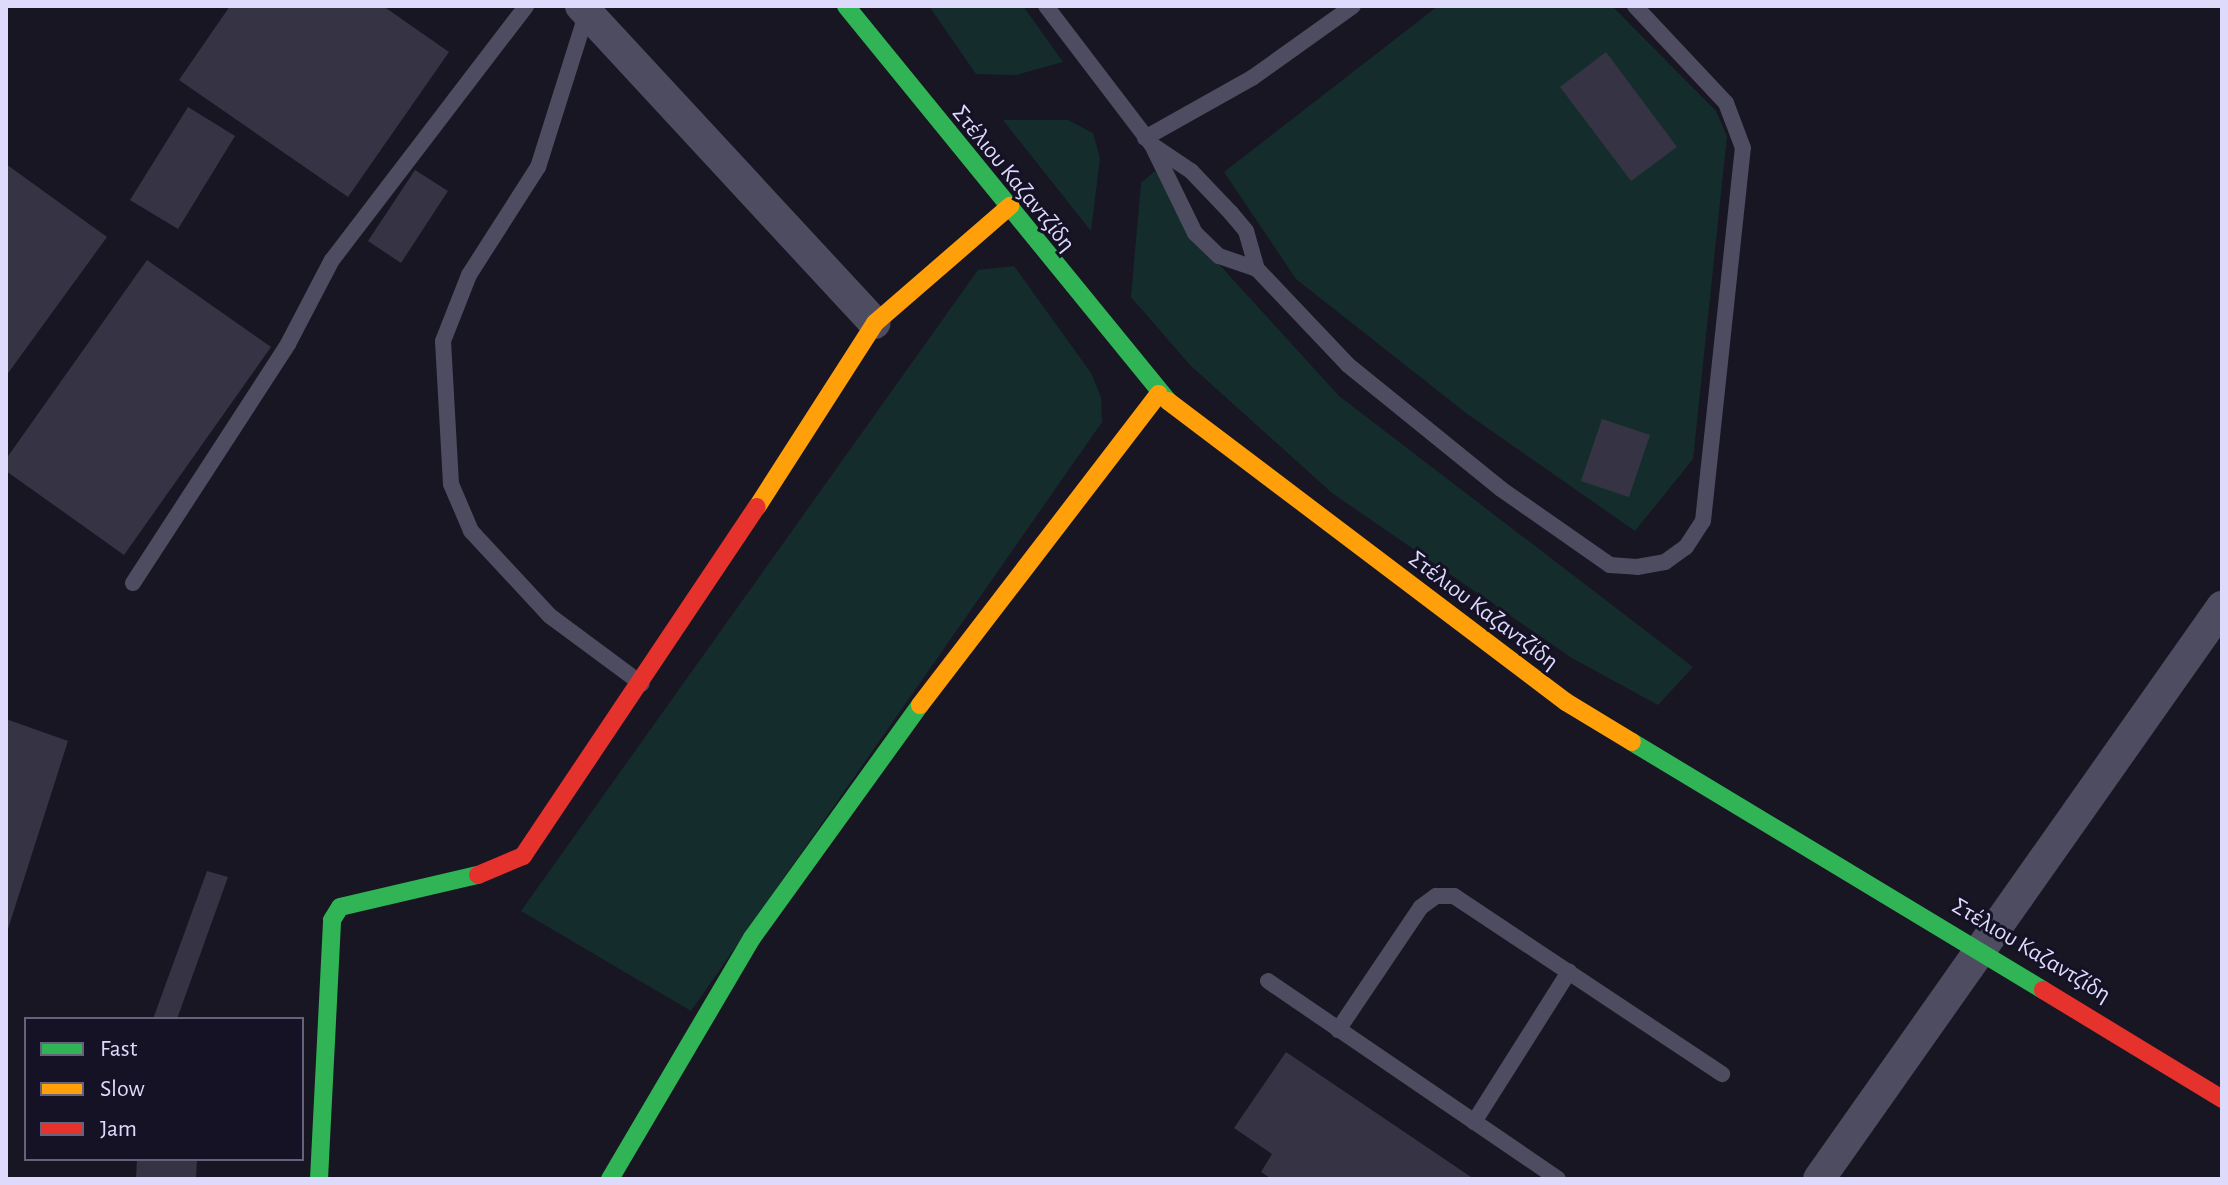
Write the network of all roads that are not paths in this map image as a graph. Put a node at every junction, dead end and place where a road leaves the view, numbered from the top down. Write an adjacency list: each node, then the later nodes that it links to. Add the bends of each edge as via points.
1 (526, 6): 12 (lane, via 332,260 288,344)
2 (846, 6): 8 (street, Στέλιου Καζαντζίδη, via 925,111)
3 (1046, 6): 7 (lane)
4 (1353, 6): 7 (lane, via 1252,78)
5 (1635, 6): 9 (lane, via 1726,103 1743,148 1703,521 1686,547 1665,562 1610,565 1501,489 1348,365)
6 (587, 8): 10 (street); 14 (lane, via 538,167 469,275 443,341 451,484 471,531 550,616)
7 (1148, 142): 9 (lane, via 1191,171 1235,217); 9 (lane, via 1173,199 1204,244 1229,261)
8 (1010, 206): 10 (street); 11 (street, Στέλιου Καζαντζίδη, via 1092,318)
9 (1257, 269)
10 (875, 323): 14 (street)
11 (1159, 394): 15 (street, Στέλιου Καζαντζίδη, via 1566,702); 23 (street, via 951,661 752,938)
12 (133, 583)
13 (2222, 607): 15 (street)
14 (643, 684): 22 (street, via 515,862 340,907 332,920)
15 (1981, 948): 20 (street, Στέλιου Καζαντζίδη); 25 (street)
16 (1569, 972): 18 (lane, via 1454,896 1436,896 1421,907); 19 (lane); 21 (lane)
17 (1268, 981): 18 (lane)
18 (1338, 1030): 21 (lane)
19 (1722, 1074)
20 (2222, 1099)
21 (1474, 1122): 24 (lane)
22 (319, 1179)
23 (610, 1179)
24 (1558, 1179)
25 (1819, 1179)

